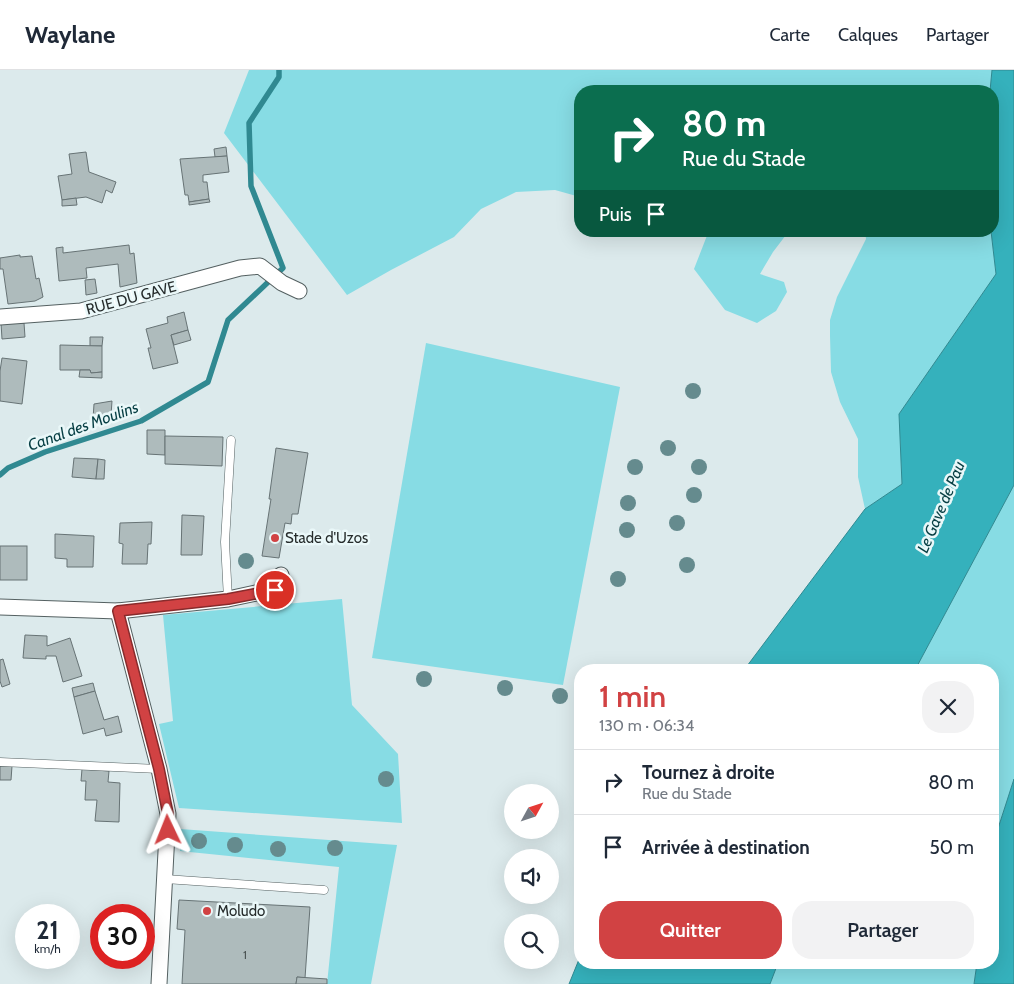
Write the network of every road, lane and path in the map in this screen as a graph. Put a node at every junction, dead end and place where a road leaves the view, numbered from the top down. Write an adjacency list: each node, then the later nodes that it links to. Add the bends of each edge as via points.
1 (299, 291): 2 (street, RUE DU GAVE, via 260,266 240,268 82,312)
2 (0, 318)
3 (231, 440): 5 (lane, via 225,542)
4 (281, 575): 5 (street, via 275,590)
5 (228, 599): 7 (street)
6 (0, 607): 7 (street)
7 (118, 611): 9 (street)
8 (0, 762): 9 (lane)
9 (159, 769): 10 (street, via 168,814)
10 (165, 879): 11 (lane); 12 (street)
11 (324, 890)
12 (159, 984)

